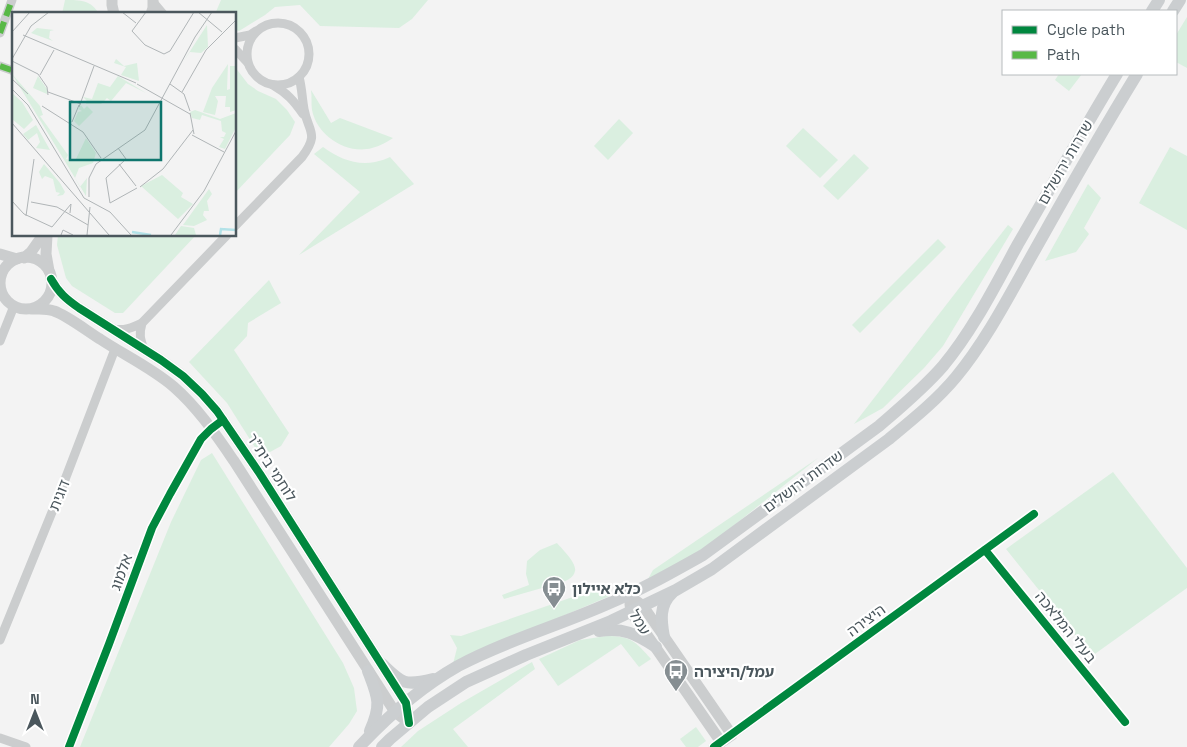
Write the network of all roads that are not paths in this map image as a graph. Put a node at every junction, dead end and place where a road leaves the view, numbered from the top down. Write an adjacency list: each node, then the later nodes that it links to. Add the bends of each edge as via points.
1 (12, 0): 5 (street)
2 (103, 0): 3 (street)
3 (113, 8)
4 (259, 30): 6 (street); 8 (street, via 250,42); 13 (street, via 277,23 292,26 303,35 309,57)
5 (0, 33)
6 (236, 38)
7 (236, 50): 8 (street)
8 (249, 64): 14 (street, via 254,74)
9 (0, 66): 10 (street)
10 (12, 70)
11 (1116, 75): 36 (main road, שדרות ירושלים, via 975,319 942,367 879,426 703,555)
12 (1136, 75): 35 (main road, שדרות ירושלים, via 995,320 955,378 889,439 739,550)
13 (299, 77): 14 (street, via 287,84); 15 (street)
14 (273, 85): 15 (street, via 292,99)
15 (308, 121): 16 (street, via 312,130 309,147)
16 (236, 225)
17 (41, 236): 21 (street, via 31,252)
18 (47, 236): 22 (street, via 46,254)
19 (225, 236): 26 (street)
20 (0, 254): 21 (street)
21 (20, 259): 22 (street, via 39,261); 23 (street, via 6,268)
22 (51, 276): 25 (street, via 50,294); 27 (street, לוחמי בית"ר, via 66,299)
23 (0, 280): 24 (street, via 3,296)
24 (14, 306): 25 (street); 28 (street)
25 (32, 309): 29 (street, לוחמי בית"ר, via 55,311)
26 (142, 323): 27 (street, via 127,330); 30 (street, via 140,338)
27 (111, 329): 30 (street, לוחמי בית"ר)
28 (0, 341)
29 (115, 349): 32 (street, לוחמי בית"ר, via 173,387); 39 (street, דוגית)
30 (144, 350): 31 (street, לוחמי בית"ר, via 183,376)
31 (223, 420): 32 (street, אלמוג); 41 (street, לוחמי בית"ר)
32 (211, 428): 42 (street, לוחמי בית"ר); 52 (street, אלמוג, via 201,439 152,528)
33 (1034, 514): 34 (street, היצירה)
34 (985, 550): 46 (street, בעלי המלאכה); 48 (street, היצירה)
35 (676, 590): 37 (main road, שדרות ירושלים); 40 (main road, via 663,605)
36 (628, 595): 37 (street, עמל); 43 (main road, שדרות ירושלים, via 486,654)
37 (637, 609): 38 (main road, שדרות ירושלים); 40 (street, עמל)
38 (576, 635): 40 (main road, via 609,629); 47 (main road, שדרות ירושלים, via 466,682)
39 (0, 640)
40 (660, 642): 48 (street, עמל); 50 (street, עמל)
41 (382, 664): 43 (main road, via 402,681 419,683); 44 (street, לוחמי בית"ר)
42 (368, 671): 45 (street, לוחמי בית"ר); 53 (main road, via 378,708 369,734)
43 (440, 678): 44 (main road, שדרות ירושלים)
44 (406, 703): 45 (main road, שדרות ירושלים); 47 (street, לוחמי בית"ר)
45 (394, 712): 47 (street, לוחמי בית"ר); 53 (main road, שדרות ירושלים)
46 (1125, 722)
47 (409, 723): 54 (main road, שדרות ירושלים)
48 (732, 734): 50 (street, היצירה)
49 (0, 738): 51 (street)
50 (718, 744)
51 (26, 747)
52 (69, 747)
53 (358, 747)
54 (382, 747)

